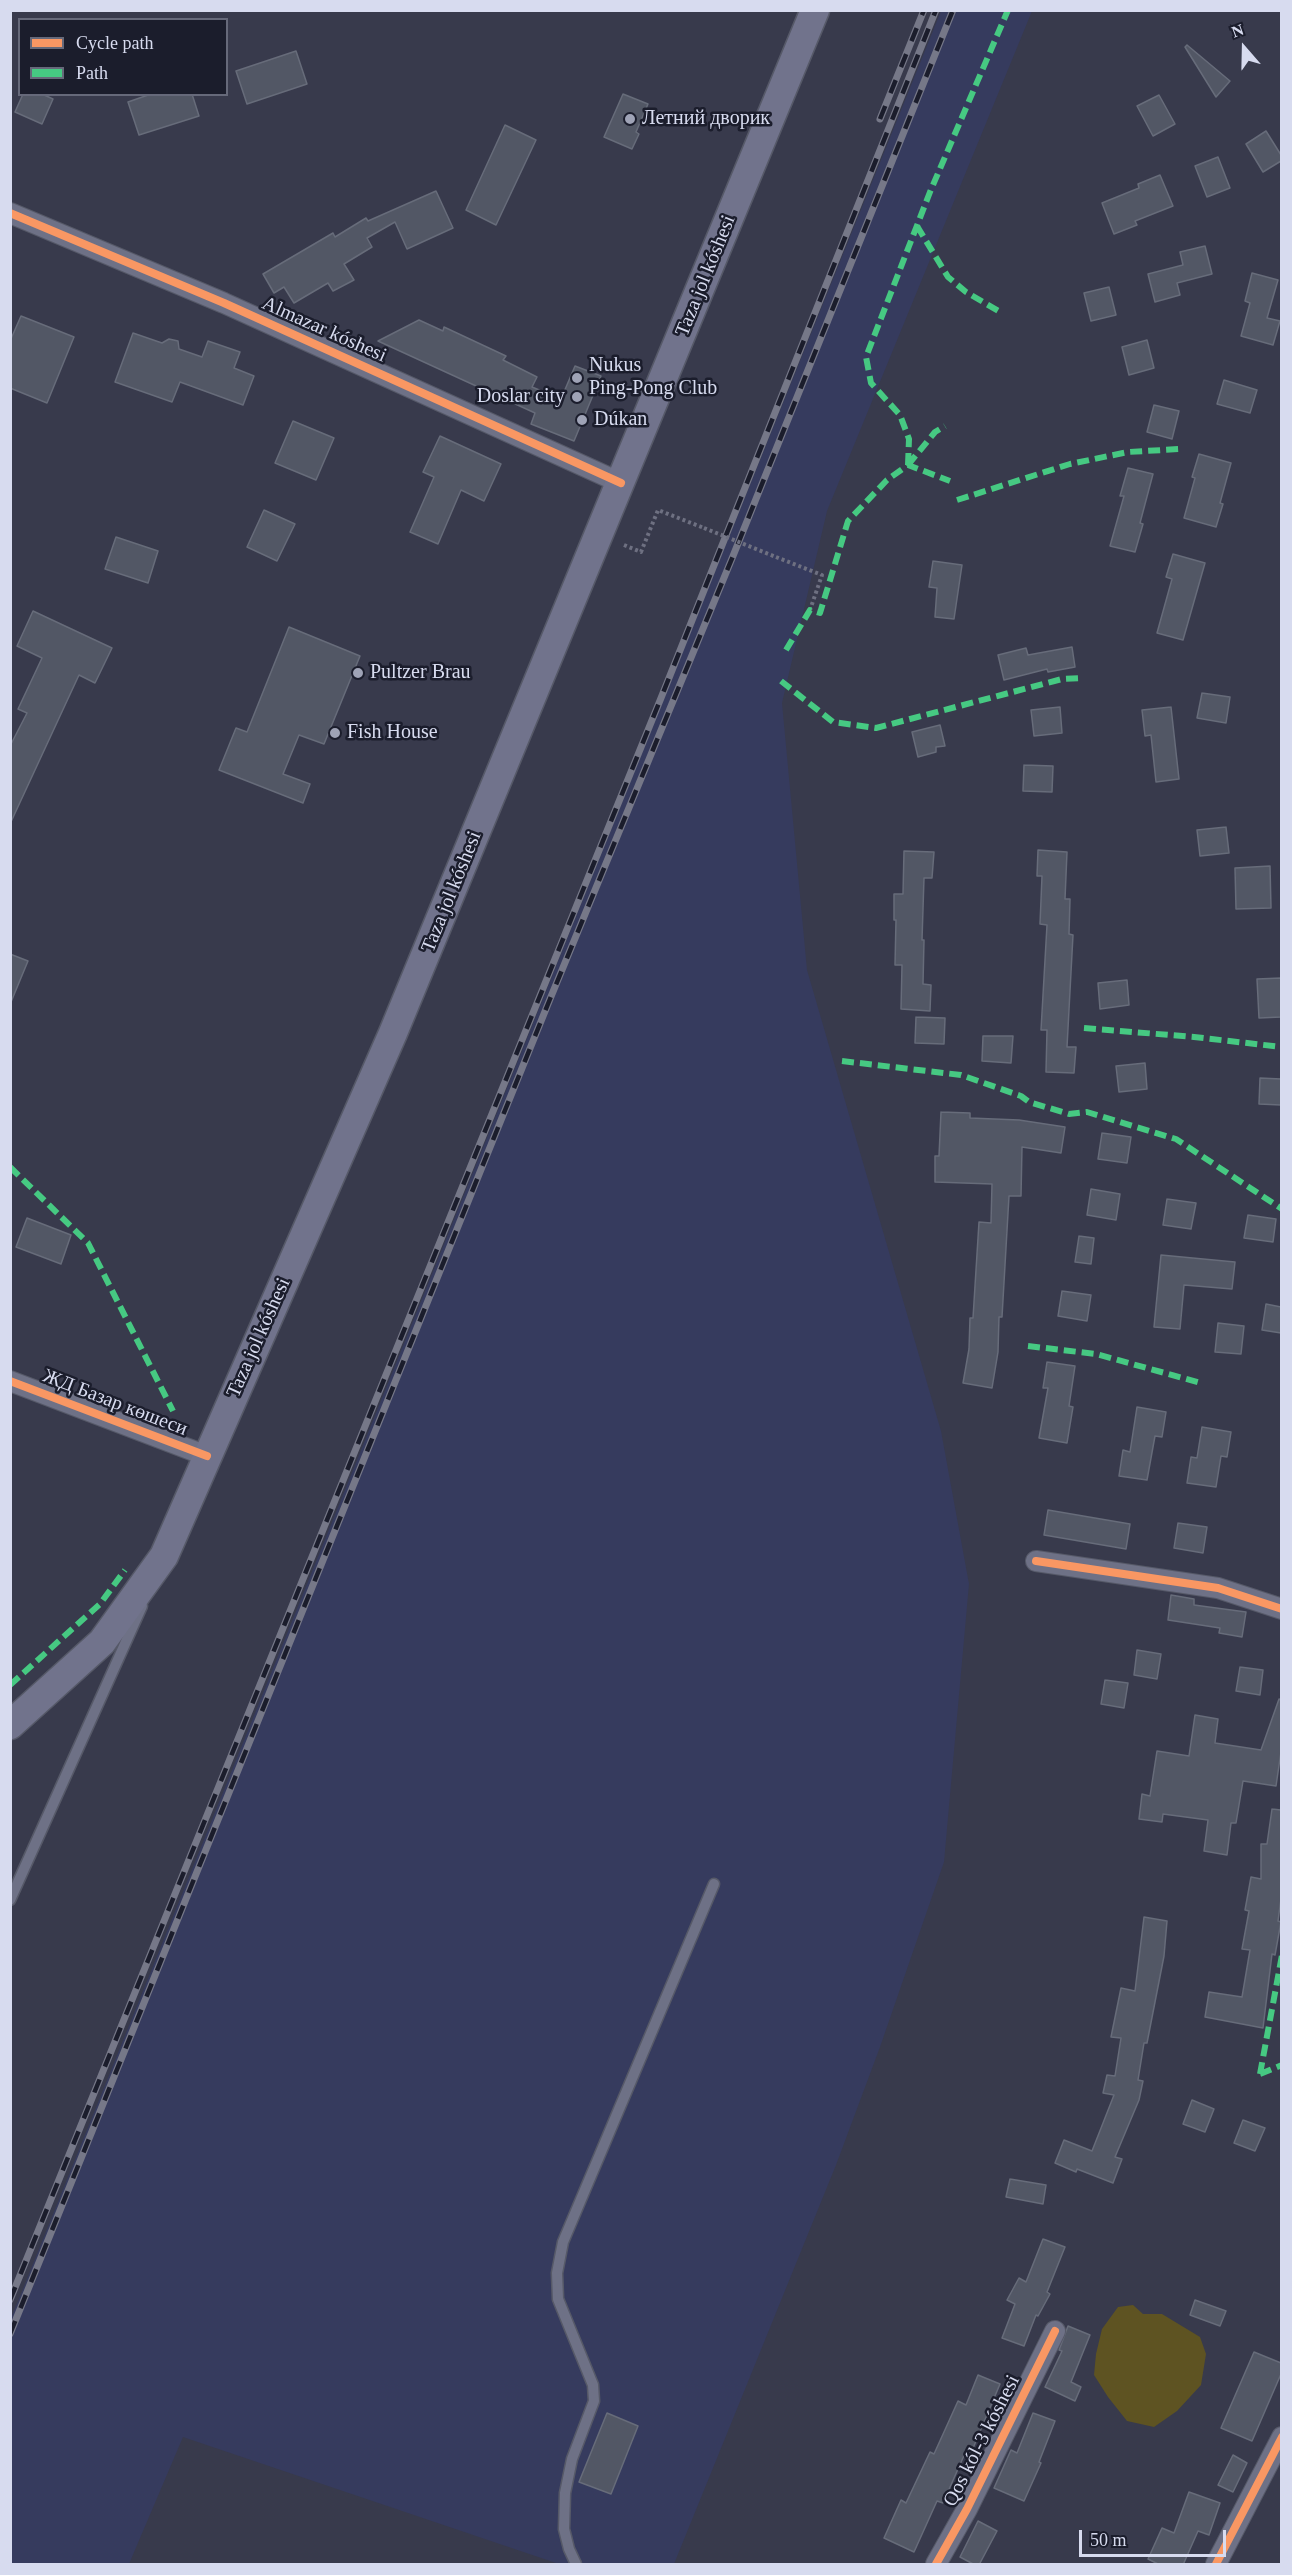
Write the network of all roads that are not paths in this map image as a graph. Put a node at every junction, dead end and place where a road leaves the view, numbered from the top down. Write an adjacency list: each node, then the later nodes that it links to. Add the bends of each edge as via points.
1 (816, 10): 3 (main road, Taza jol kóshesi)
2 (10, 213): 3 (street, Almazar kóshesi, via 224,303)
3 (621, 483): 5 (main road, Taza jol kóshesi, via 393,1034)
4 (10, 1381): 5 (street, ЖД Базар көшеси)
5 (207, 1456): 6 (main road, Taza jol kóshesi)
6 (164, 1557): 9 (main road, Taza jol kóshesi, via 102,1642); 11 (lane)
7 (1036, 1561): 8 (street, via 1218,1588)
8 (1281, 1610)
9 (10, 1725)
10 (714, 1884): 14 (lane, via 563,2242 557,2273 558,2299 593,2385 594,2401 572,2459 565,2493 564,2529)
11 (10, 1900)
12 (1055, 2331): 15 (street, Qos kól-3 kóshesi)
13 (1281, 2437): 16 (street)
14 (576, 2565)
15 (936, 2565)
16 (1216, 2565)

